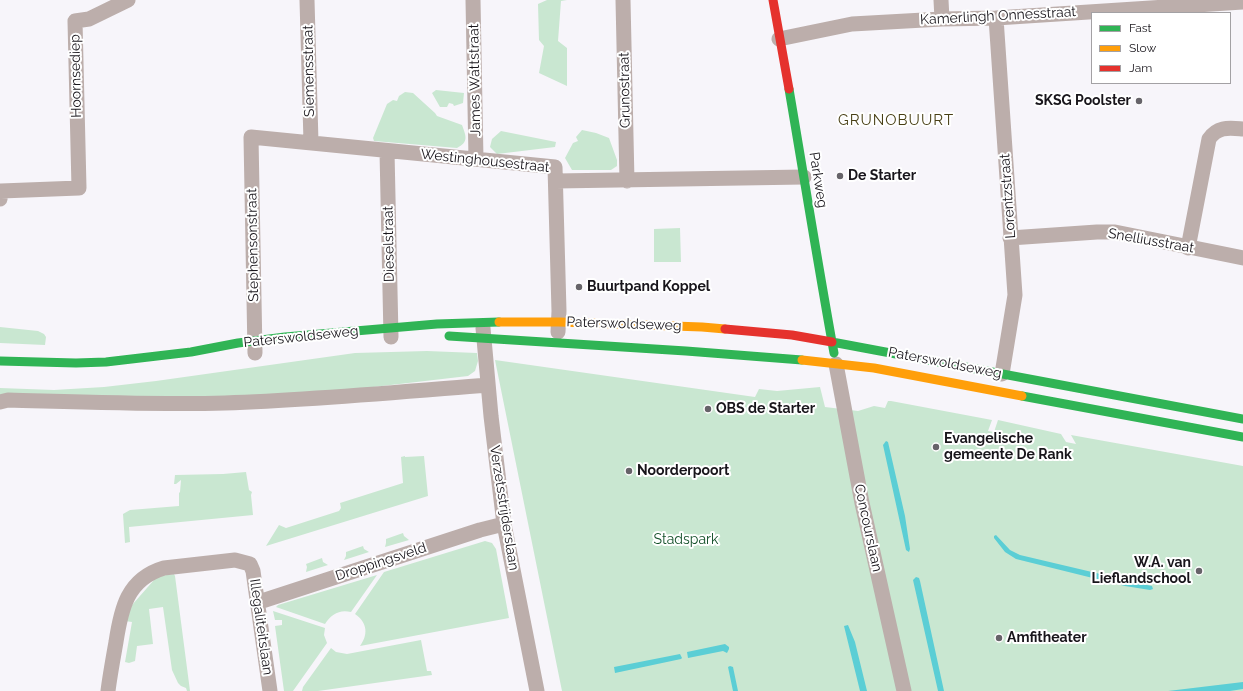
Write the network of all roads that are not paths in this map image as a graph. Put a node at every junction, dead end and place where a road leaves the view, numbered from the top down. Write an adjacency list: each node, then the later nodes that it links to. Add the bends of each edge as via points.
1 (128, 0): 19 (street, Hoornsediep, via 89,18 76,21 79,188 1,191)
2 (308, 0): 13 (street, Siemensstraat)
3 (473, 0): 15 (street, James Wattstraat)
4 (623, 0): 17 (street, Grunostraat)
5 (773, 0): 10 (main road, Parkweg)
6 (941, 0): 9 (street)
7 (1243, 2): 8 (street, Kamerlingh Onnesstraat)
8 (996, 18): 9 (street, Kamerlingh Onnesstraat); 20 (street, Lorentzstraat)
9 (942, 19): 10 (street, Kamerlingh Onnesstraat, via 852,24)
10 (779, 39): 16 (main road, Parkweg)
11 (1243, 129): 21 (street, via 1221,129 1209,139)
12 (251, 137): 13 (street, Westinghousestraat); 31 (street, Stephensonstraat)
13 (311, 142): 14 (street, Westinghousestraat)
14 (388, 151): 15 (street, Westinghousestraat); 25 (street, Dieselstraat)
15 (476, 159): 18 (street, Westinghousestraat, via 555,167)
16 (804, 177): 17 (street, Westinghousestraat); 29 (main road, Parkweg)
17 (627, 181): 18 (street, Westinghousestraat)
18 (556, 182): 24 (street)
19 (0, 199)
20 (1010, 238): 21 (street, Snelliusstraat, via 1114,232); 36 (street, Lorentzstraat, via 1014,295)
21 (1188, 248): 22 (street, Snelliusstraat)
22 (1243, 258)
23 (482, 322): 24 (main road, Paterswoldseweg); 25 (main road, Paterswoldseweg); 27 (street, Verzetsstrijderslaan)
24 (558, 322): 28 (street); 29 (main road, Paterswoldseweg, via 702,326 792,335)
25 (394, 334): 30 (main road, Paterswoldseweg); 31 (main road, Paterswoldseweg)
26 (443, 336): 27 (main road, Paterswoldseweg)
27 (484, 338): 28 (main road, Paterswoldseweg); 37 (street, Verzetsstrijderslaan)
28 (557, 342): 34 (main road, Paterswoldseweg)
29 (832, 342): 34 (main road, Parkweg); 36 (main road, Paterswoldseweg)
30 (304, 345)
31 (255, 350): 33 (main road, Paterswoldseweg, via 191,352 106,362)
32 (198, 360): 35 (main road, via 101,371)
33 (0, 361)
34 (836, 364): 40 (main road, Paterswoldseweg, via 874,368); 46 (street, Concourslaan, via 862,503)
35 (0, 370)
36 (1002, 374): 39 (main road, Paterswoldseweg)
37 (487, 385): 38 (street, via 225,403 114,404 8,400); 41 (street, Verzetsstrijderslaan)
38 (0, 402)
39 (1243, 419)
40 (1243, 437)
41 (504, 524): 42 (street, Droppingsveld); 45 (street, Verzetsstrijderslaan)
42 (259, 602): 43 (street, Illegaliteitslaan, via 250,564 235,560 153,571 143,578 126,598 121,613); 44 (street, Illegaliteitslaan)
43 (108, 691)
44 (270, 691)
45 (537, 691)
46 (904, 691)

